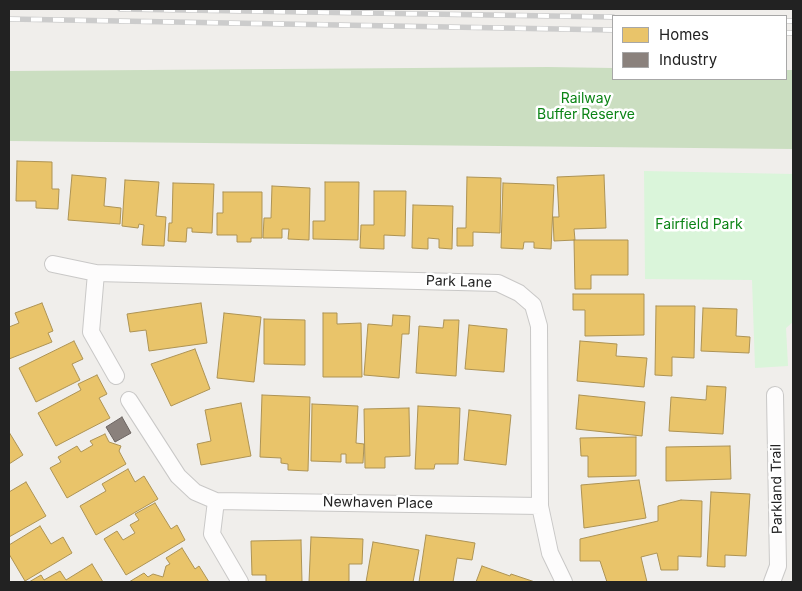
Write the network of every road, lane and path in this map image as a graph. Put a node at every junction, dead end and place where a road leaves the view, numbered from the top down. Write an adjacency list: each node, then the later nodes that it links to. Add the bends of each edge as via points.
1 (53, 264): 2 (street, Park Lane)
2 (96, 273): 3 (street, via 91,332); 7 (street, Park Lane, via 498,283 519,293 534,305 539,326)
3 (116, 376)
4 (775, 395): 10 (street, Parkland Trail, via 778,566)
5 (129, 400): 6 (street, Newhaven Place, via 178,476 195,492)
6 (216, 501): 7 (street, Newhaven Place); 8 (street, via 212,534)
7 (540, 506): 9 (street, Park Lane, via 550,553)
8 (240, 582)
9 (564, 582)
10 (772, 582)

